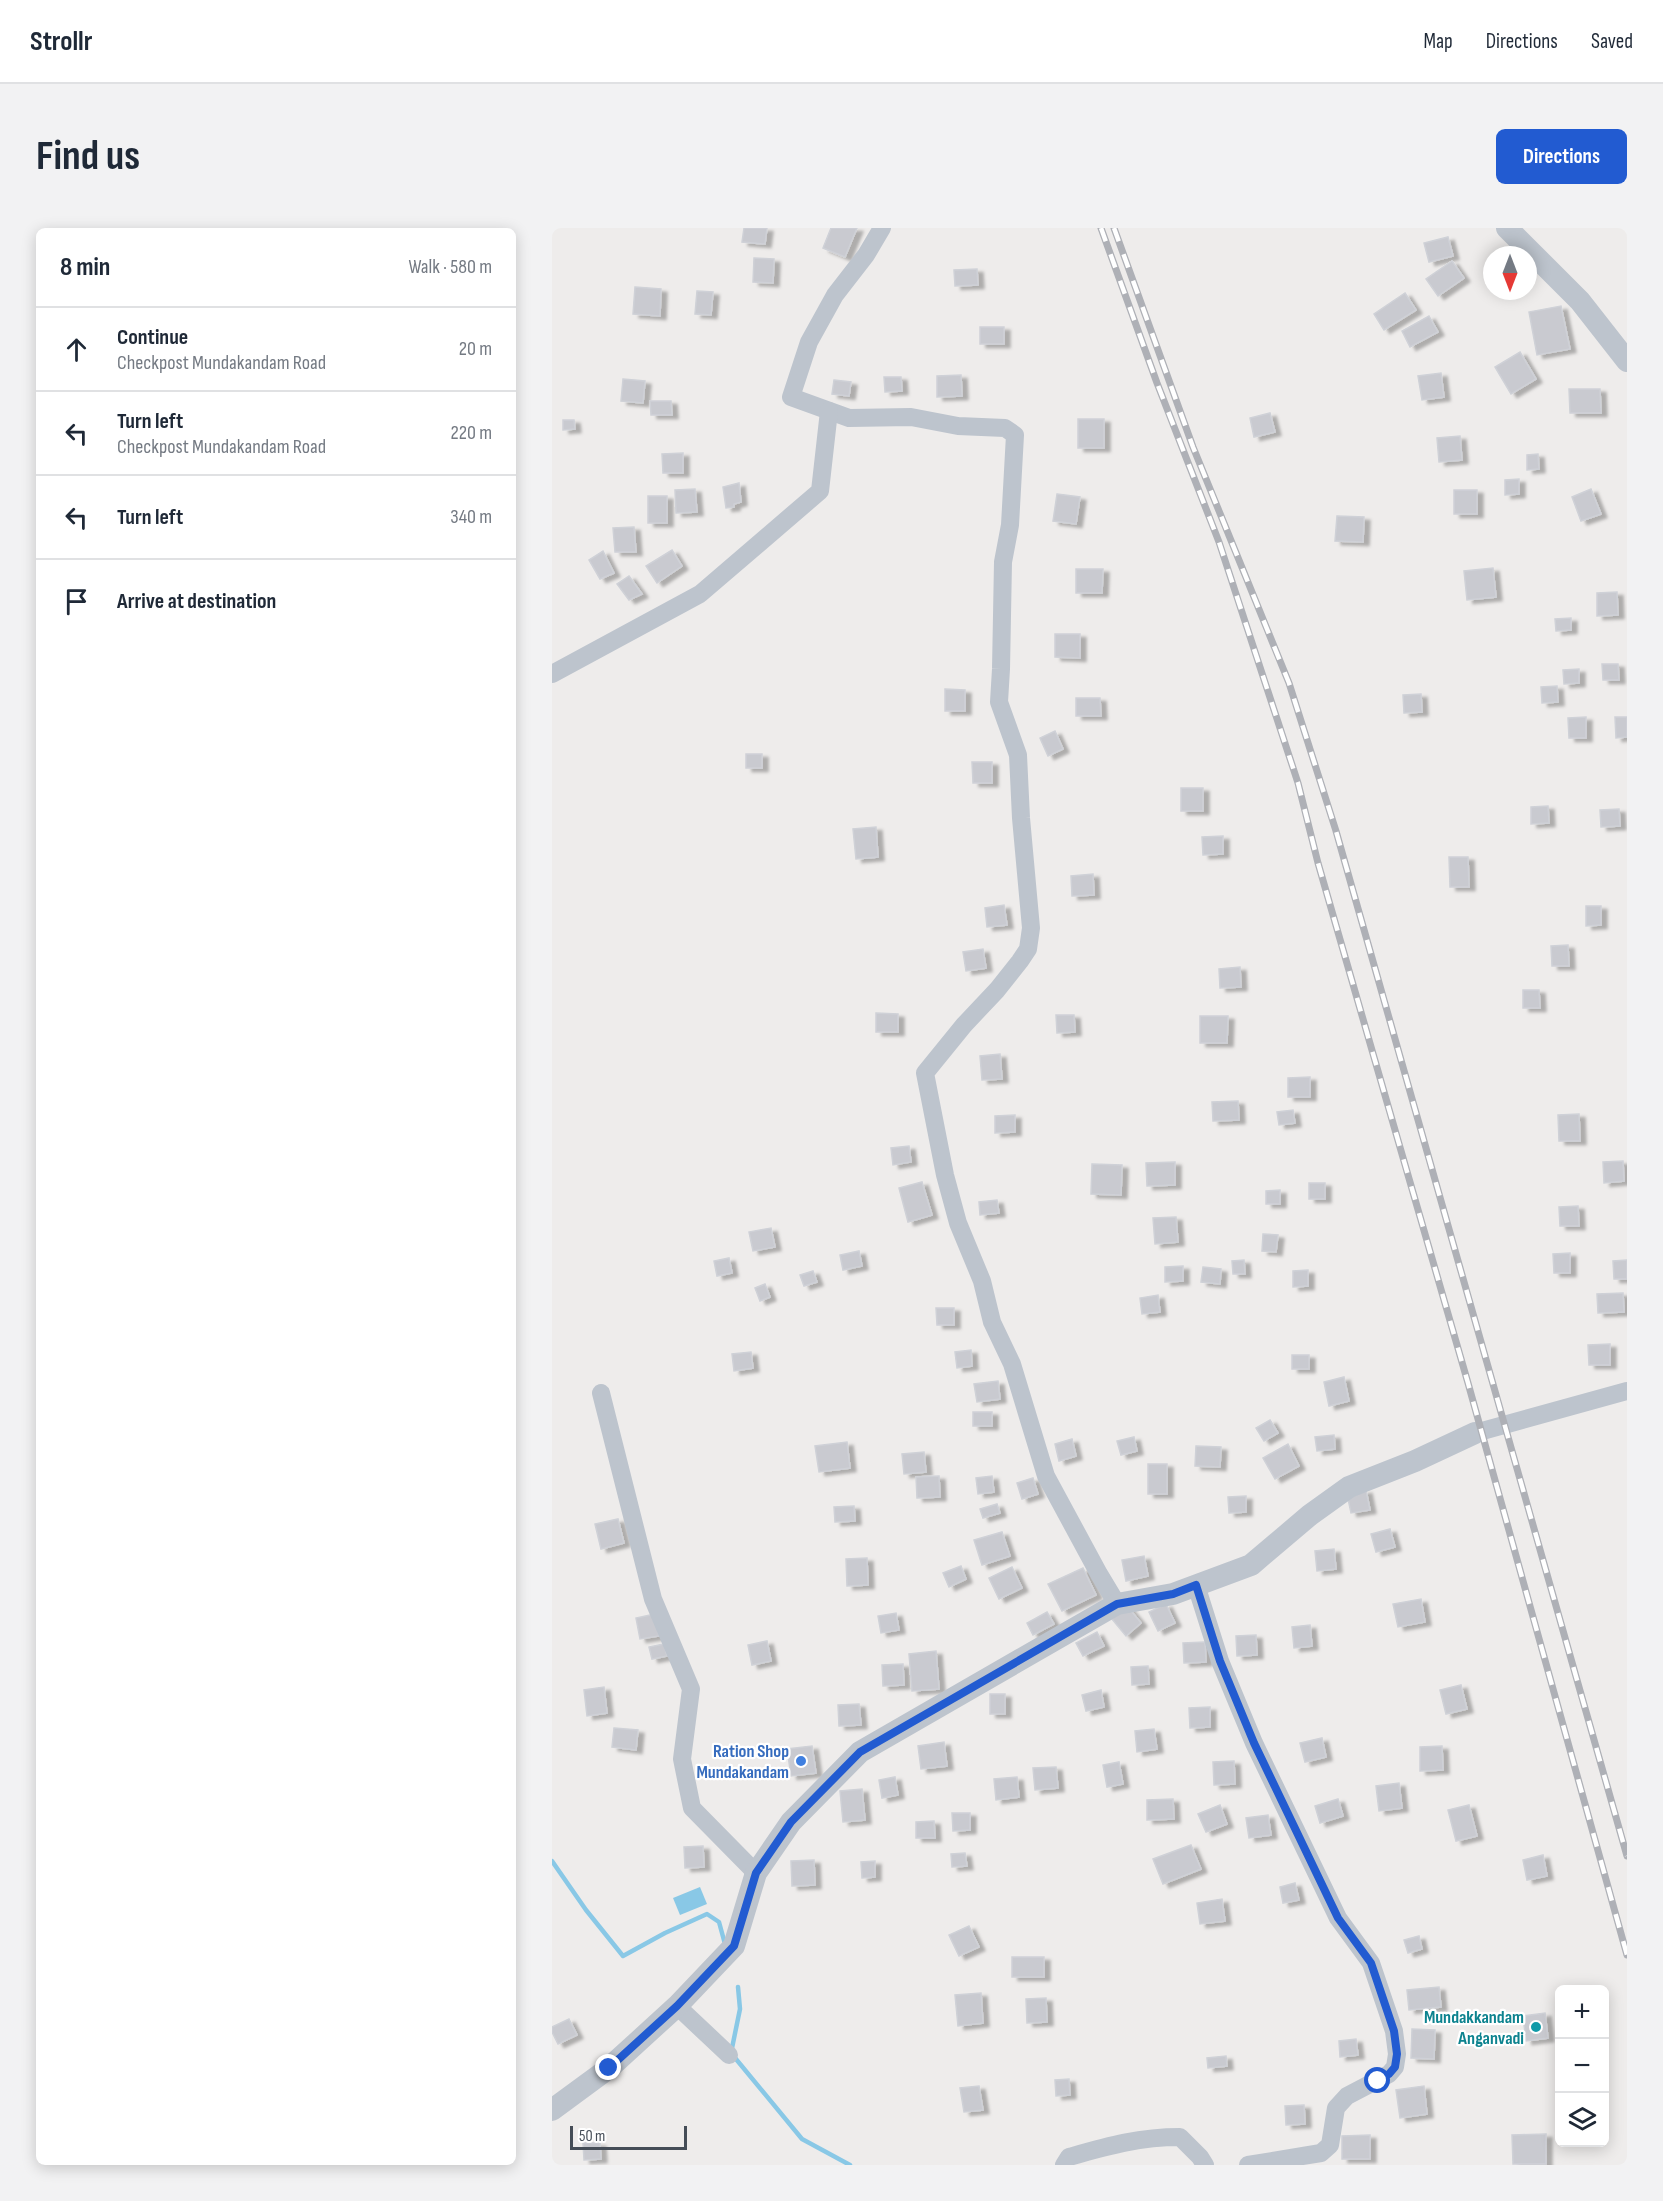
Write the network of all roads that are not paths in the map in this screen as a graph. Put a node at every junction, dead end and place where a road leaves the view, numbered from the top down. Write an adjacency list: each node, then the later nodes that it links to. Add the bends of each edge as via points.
1 (882, 228): 4 (street, via 835,295 809,342 791,397)
2 (1507, 228): 3 (street, via 1580,301)
3 (1627, 361)
4 (829, 411): 5 (street, via 820,491 700,594); 10 (street, via 849,418 911,417 958,426 1005,428 1015,435 1010,525 1003,562 999,702 1018,755 1031,928 1028,949 1020,961 925,1073 958,1223 982,1281 992,1322 1012,1364 1046,1476)
5 (552, 674)
6 (1627, 1391): 8 (street)
7 (601, 1393): 11 (street, via 653,1599 691,1689 682,1759 692,1808)
8 (1475, 1433): 9 (street, via 1348,1487 1251,1565)
9 (1196, 1585): 10 (street, via 1173,1594); 17 (street, via 1220,1661 1254,1743 1338,1918 1371,1963 1394,2031 1397,2054 1389,2074 1347,2096 1336,2108 1330,2145 1321,2153)
10 (1117, 1604): 11 (street, via 860,1752 791,1822)
11 (756, 1873): 12 (street, via 734,1946)
12 (677, 2006): 13 (street); 14 (street, via 609,2068)
13 (729, 2055)
14 (552, 2110)
15 (1064, 2165): 16 (street, via 1069,2157 1153,2137 1180,2137)
16 (1204, 2165)
17 (1248, 2165)

